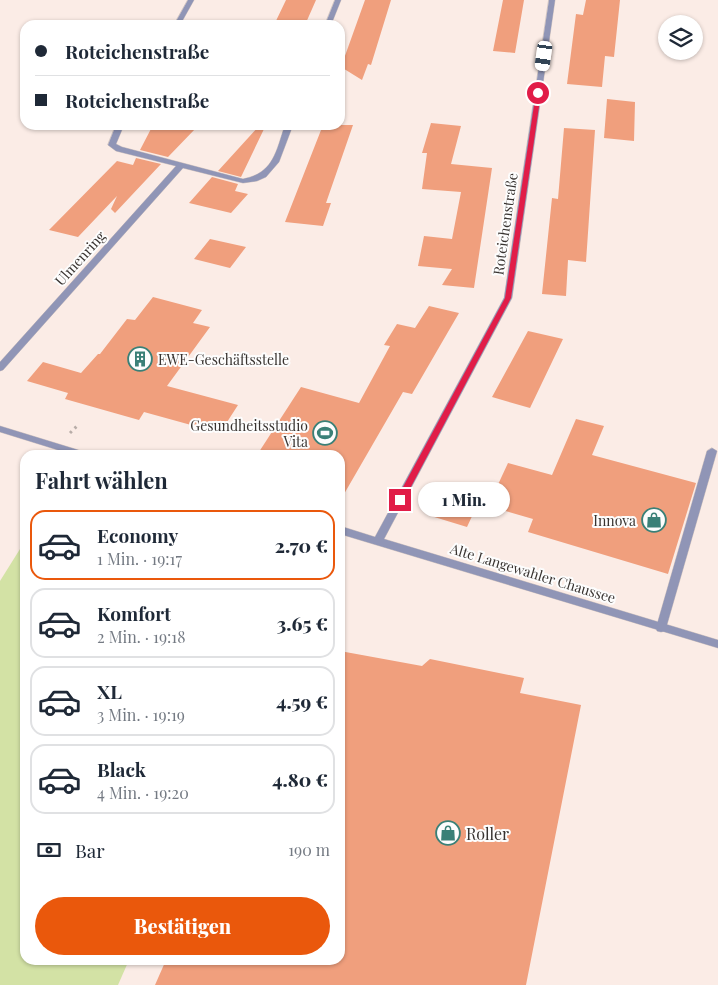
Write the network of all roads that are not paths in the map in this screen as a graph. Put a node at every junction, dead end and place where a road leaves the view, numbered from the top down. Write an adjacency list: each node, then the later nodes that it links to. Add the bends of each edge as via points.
1 (191, 0): 4 (street)
2 (338, 0): 5 (street)
3 (552, 0): 14 (street, Roteichenstraße, via 508,298)
4 (179, 20)
5 (330, 20)
6 (118, 130): 8 (street, via 112,145)
7 (287, 130): 8 (street, via 271,170 263,177 243,181)
8 (180, 166): 9 (street, Ulmenring)
9 (0, 368)
10 (0, 429): 11 (street)
11 (69, 450)
12 (712, 451): 15 (street)
13 (345, 531): 14 (street, Alte Langewahler Chaussee)
14 (378, 541): 15 (street, Alte Langewahler Chaussee)
15 (660, 628): 16 (street, Alte Langewahler Chaussee)
16 (718, 644)

